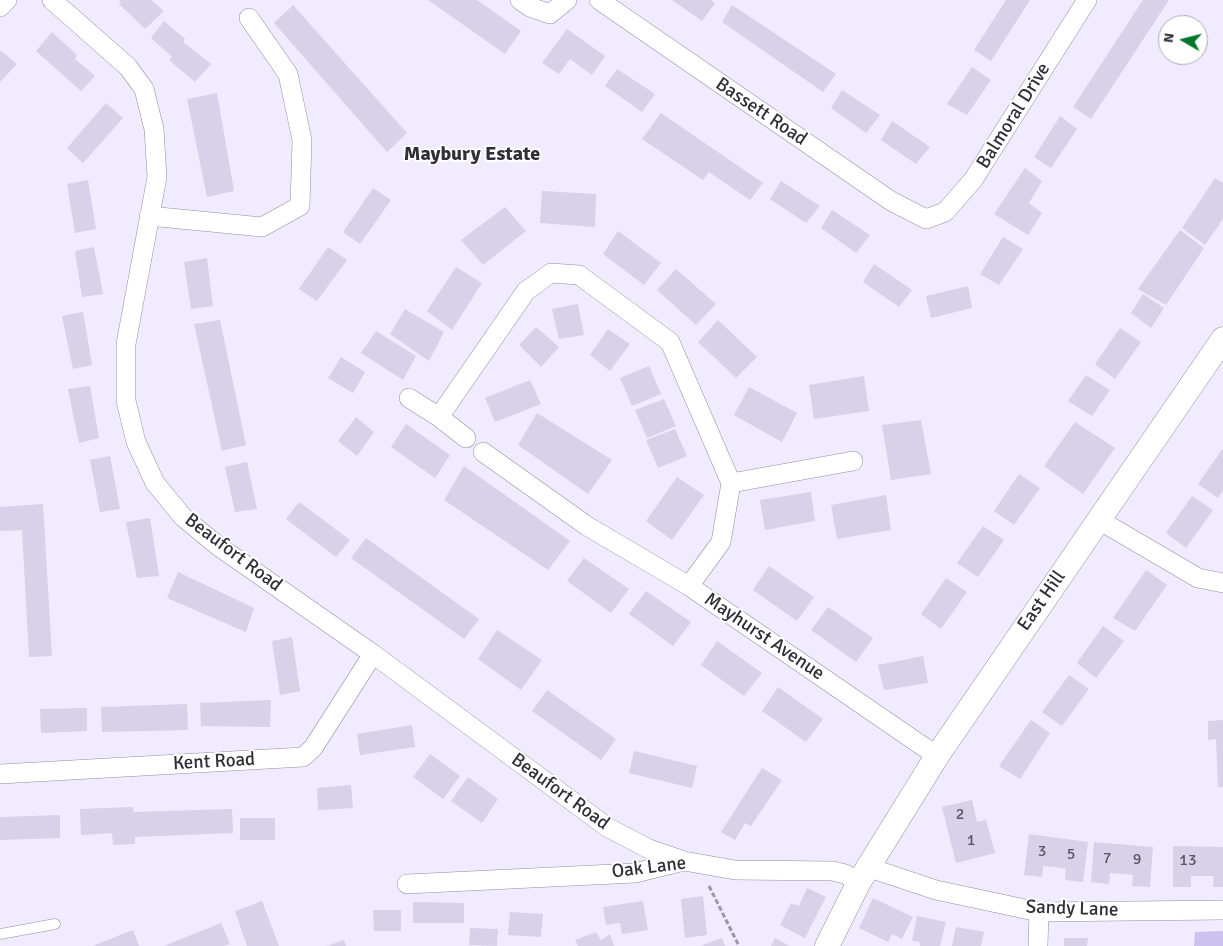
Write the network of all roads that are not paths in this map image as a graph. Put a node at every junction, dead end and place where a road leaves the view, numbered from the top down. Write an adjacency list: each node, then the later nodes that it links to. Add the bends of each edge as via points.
1 (7, 0): 7 (street)
2 (52, 0): 9 (street, Beaufort Road, via 128,67 144,89 154,129 157,176)
3 (520, 0): 4 (street, via 550,14)
4 (567, 0)
5 (599, 0): 10 (street, Bassett Road, via 890,201)
6 (1087, 0): 10 (street, Balmoral Drive, via 973,180 945,212)
7 (0, 7)
8 (250, 18): 9 (street, via 288,74 302,140 300,206 262,227)
9 (149, 216): 21 (street, Beaufort Road, via 126,344 126,401 136,442 155,483 182,517 218,546)
10 (926, 218)
11 (1223, 339): 18 (street, East Hill)
12 (410, 398): 13 (street)
13 (439, 417): 14 (street); 17 (street, via 526,291 551,274 579,275 670,342)
14 (466, 438)
15 (483, 452): 20 (street, Mayhurst Avenue, via 588,526)
16 (853, 461): 17 (street)
17 (732, 483): 20 (street, via 721,542)
18 (1099, 520): 19 (street, via 1198,578); 22 (street, East Hill)
19 (1223, 583)
20 (689, 586): 22 (street, Mayhurst Avenue)
21 (373, 654): 23 (street, Kent Road, via 313,748 303,757); 24 (street, Beaufort Road, via 607,827 649,849)
22 (937, 756): 25 (street, East Hill)
23 (0, 774)
24 (691, 862): 25 (street, Oak Lane, via 735,870 832,871); 26 (street, Oak Lane, via 635,873)
25 (863, 875): 28 (street, Sandy Lane); 31 (street, East Hill)
26 (407, 884)
27 (1223, 910): 28 (street, Sandy Lane)
28 (1039, 912): 32 (street)
29 (55, 924): 30 (lane)
30 (0, 934)
31 (827, 946)
32 (1038, 946)

